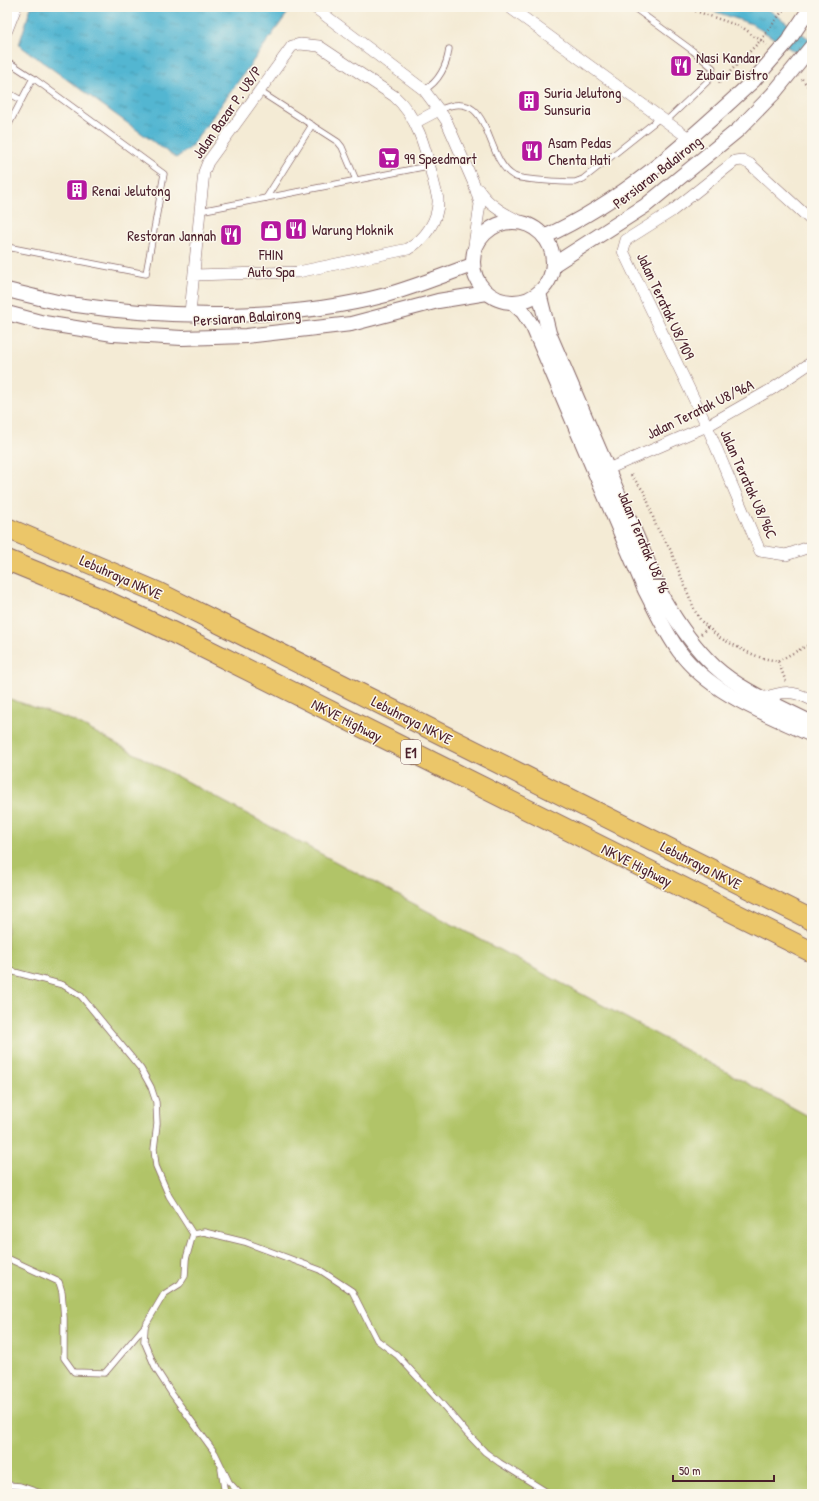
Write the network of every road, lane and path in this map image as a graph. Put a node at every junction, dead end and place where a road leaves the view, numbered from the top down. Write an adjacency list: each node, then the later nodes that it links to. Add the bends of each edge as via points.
1 (16, 7): 9 (street)
2 (314, 7): 17 (street)
3 (509, 7): 23 (street)
4 (633, 7): 23 (lane, via 693,50 713,68 709,80)
5 (684, 7): 13 (path, via 742,27)
6 (781, 7): 8 (path)
7 (811, 7): 27 (street, bridge, via 788,41 754,80)
8 (785, 8): 10 (path)
9 (7, 30)
10 (765, 35)
11 (812, 46): 38 (street, Persiaran Balairong, bridge, via 773,94 738,130 645,206)
12 (449, 49): 17 (lane, via 448,57 436,81)
13 (772, 49)
14 (7, 60): 16 (lane)
15 (797, 74): 19 (path)
16 (33, 78): 21 (lane); 36 (lane, via 164,174 146,274)
17 (424, 90): 22 (street)
18 (259, 91): 24 (street, Jalan Bazar P. U8/P, via 292,46 310,44 326,50 394,96 404,104); 25 (lane); 32 (street, Jalan Bazar P. U8/P, via 208,162 204,172)
19 (812, 91)
20 (7, 92): 21 (lane)
21 (21, 100): 26 (lane)
22 (439, 110): 23 (lane, via 448,105 464,103 475,110 505,168 515,177 575,182 583,179); 24 (street); 30 (street, via 446,120)
23 (664, 119): 27 (street)
24 (416, 122): 28 (street)
25 (312, 125): 29 (lane, via 338,142); 31 (lane)
26 (7, 128)
27 (690, 138): 35 (street, via 629,188 575,223)
28 (428, 166): 29 (lane); 39 (street, via 439,209 426,234 408,249 298,272)
29 (356, 180): 31 (lane)
30 (474, 184): 34 (street, via 486,201); 37 (street, via 480,204)
31 (266, 198): 32 (lane)
32 (200, 211): 39 (street, Jalan Bazar P. U8/P)
33 (812, 221): 47 (street, Jalan Teratak U8/109, via 750,164 742,160 735,161 672,211 626,240 624,251)
34 (523, 223): 35 (street, via 535,228); 37 (street, via 498,224 487,231 478,240)
35 (544, 237): 38 (street, via 553,255)
36 (7, 248)
37 (473, 258): 41 (street, via 474,276); 45 (street, Persiaran Balairong, via 385,295 322,307 257,314)
38 (554, 265): 42 (street, via 549,280)
39 (194, 275): 45 (street, Jalan Bazar P. U8/P)
40 (7, 290): 45 (street, Persiaran Balairong, via 67,304 110,310)
41 (487, 293): 43 (street, via 504,302); 44 (street, Persiaran Balairong, via 438,301 351,324 246,336 182,338 113,334 44,323)
42 (540, 293): 43 (street); 48 (street, Jalan Teratak U8/96, via 548,333)
43 (513, 303): 48 (street, Jalan Teratak U8/96, via 533,327)
44 (7, 313)
45 (190, 313)
46 (812, 362): 47 (street, Jalan Teratak U8/96A, via 772,389)
47 (707, 426): 48 (street, Jalan Teratak U8/96A); 51 (street, Jalan Teratak U8/96C, via 760,551 786,555)
48 (602, 472): 56 (street, Jalan Teratak U8/96, via 664,600 678,623 715,667); 59 (street, Jalan Teratak U8/96, via 645,590 666,632 680,652 715,685 741,701)
49 (631, 475): 54 (path, via 645,493 656,526 670,549 701,621 720,638 762,658)
50 (7, 528): 60 (highway, Lebuhraya NKVE / E1, via 157,592)
51 (812, 546)
52 (7, 560): 61 (highway, NKVE Highway / E1, via 100,598 174,633)
53 (812, 643): 54 (path)
54 (778, 661): 55 (path, via 786,683)
55 (796, 693): 56 (street, via 784,692); 57 (street)
56 (763, 698): 58 (street, Jalan Teratak U8/96)
57 (812, 700)
58 (812, 723)
59 (812, 735)
60 (812, 920)
61 (812, 952)
62 (7, 970): 63 (lane, via 63,985 81,996 141,1068 156,1102 156,1166 169,1196)
63 (193, 1234): 65 (lane, via 186,1259 185,1276 180,1284 164,1294); 71 (lane, via 204,1232 245,1242 320,1270 352,1292 377,1340 397,1355 485,1452)
64 (7, 1258): 65 (lane, via 59,1282 64,1318 64,1358 74,1372 105,1373)
65 (145, 1326): 66 (lane, via 144,1341 156,1369)
66 (220, 1464): 69 (lane); 70 (lane, via 229,1482)
67 (7, 1485): 68 (lane, via 20,1486)
68 (44, 1494)
69 (225, 1494)
70 (240, 1494)
71 (550, 1494)

